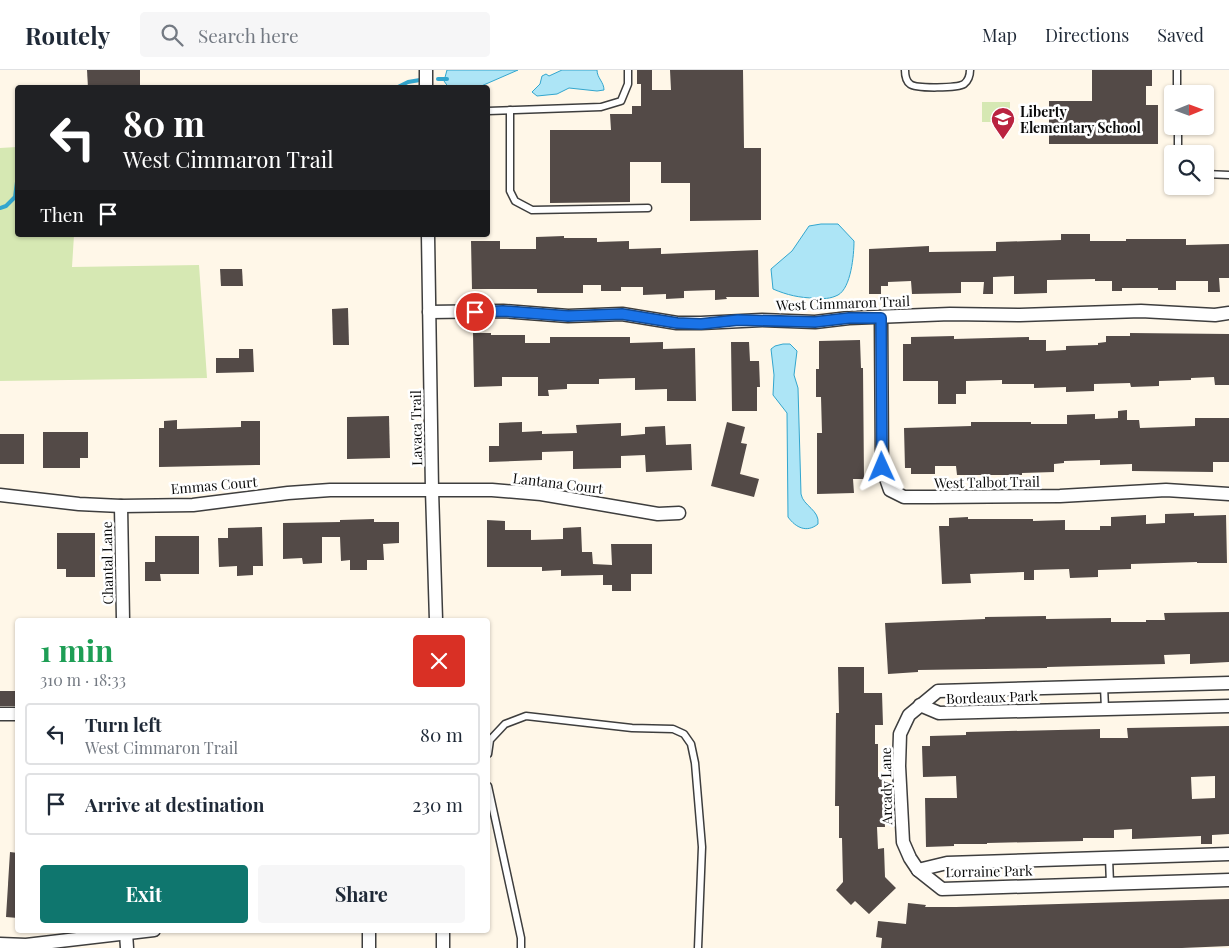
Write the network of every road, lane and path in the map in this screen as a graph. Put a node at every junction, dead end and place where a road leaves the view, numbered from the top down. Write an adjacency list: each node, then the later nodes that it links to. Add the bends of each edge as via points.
1 (426, 70): 6 (street)
2 (628, 70): 8 (lane, via 628,84 621,101 601,107)
3 (905, 70): 4 (lane, via 909,84 916,87 960,86 966,83)
4 (970, 70)
5 (1177, 70): 7 (lane)
6 (426, 85)
7 (1178, 85)
8 (510, 110): 9 (lane); 12 (lane, via 510,191 515,201 532,210)
9 (490, 111)
10 (1214, 174): 11 (lane)
11 (1229, 175)
12 (648, 208)
13 (428, 237): 14 (street, Lavaca Trail)
14 (429, 312): 16 (street, West Cimmaron Trail, via 503,311 568,316 622,314 701,324 738,320 815,322); 17 (street, Lavaca Trail)
15 (1229, 313): 16 (street, West Cimmaron Trail, via 1141,311)
16 (881, 318): 18 (street, West Talbot Trail, via 882,467 890,490 904,497 1060,496 1166,490)
17 (432, 490): 20 (street, Emmas Court, via 288,492 193,504); 21 (street, Lantana Court, via 541,494 658,514); 23 (street, Lavaca Trail)
18 (1229, 494)
19 (0, 495): 20 (street, Emmas Court)
20 (121, 506): 22 (street, Chantal Lane)
21 (680, 513)
22 (123, 618)
23 (436, 618)
24 (1229, 682): 25 (street, Bordeaux Park)
25 (1104, 686): 26 (street, Bordeaux Park, via 938,691); 28 (lane)
26 (920, 705): 28 (street, Bordeaux Park, via 939,713); 35 (street, Arcady Lane, via 909,715 900,734 899,766 903,842)
27 (1229, 706): 28 (street, Bordeaux Park)
28 (1105, 709)
29 (0, 714): 30 (street)
30 (15, 714)
31 (490, 740): 46 (lane, via 505,724 526,716 632,728 673,729 684,734 692,744 702,847)
32 (490, 795): 45 (lane)
33 (1229, 854): 34 (street, Lorraine Park)
34 (1109, 858): 35 (street, Lorraine Park, via 947,863); 37 (lane)
35 (918, 870): 37 (street, Lorraine Park, via 942,889)
36 (1229, 880): 37 (street, Lorraine Park)
37 (1110, 884)
38 (126, 933): 41 (street, via 26,945); 42 (street)
39 (369, 933): 43 (street)
40 (442, 933): 44 (street)
41 (0, 944)
42 (126, 948)
43 (368, 948)
44 (443, 948)
45 (521, 948)
46 (698, 948)

